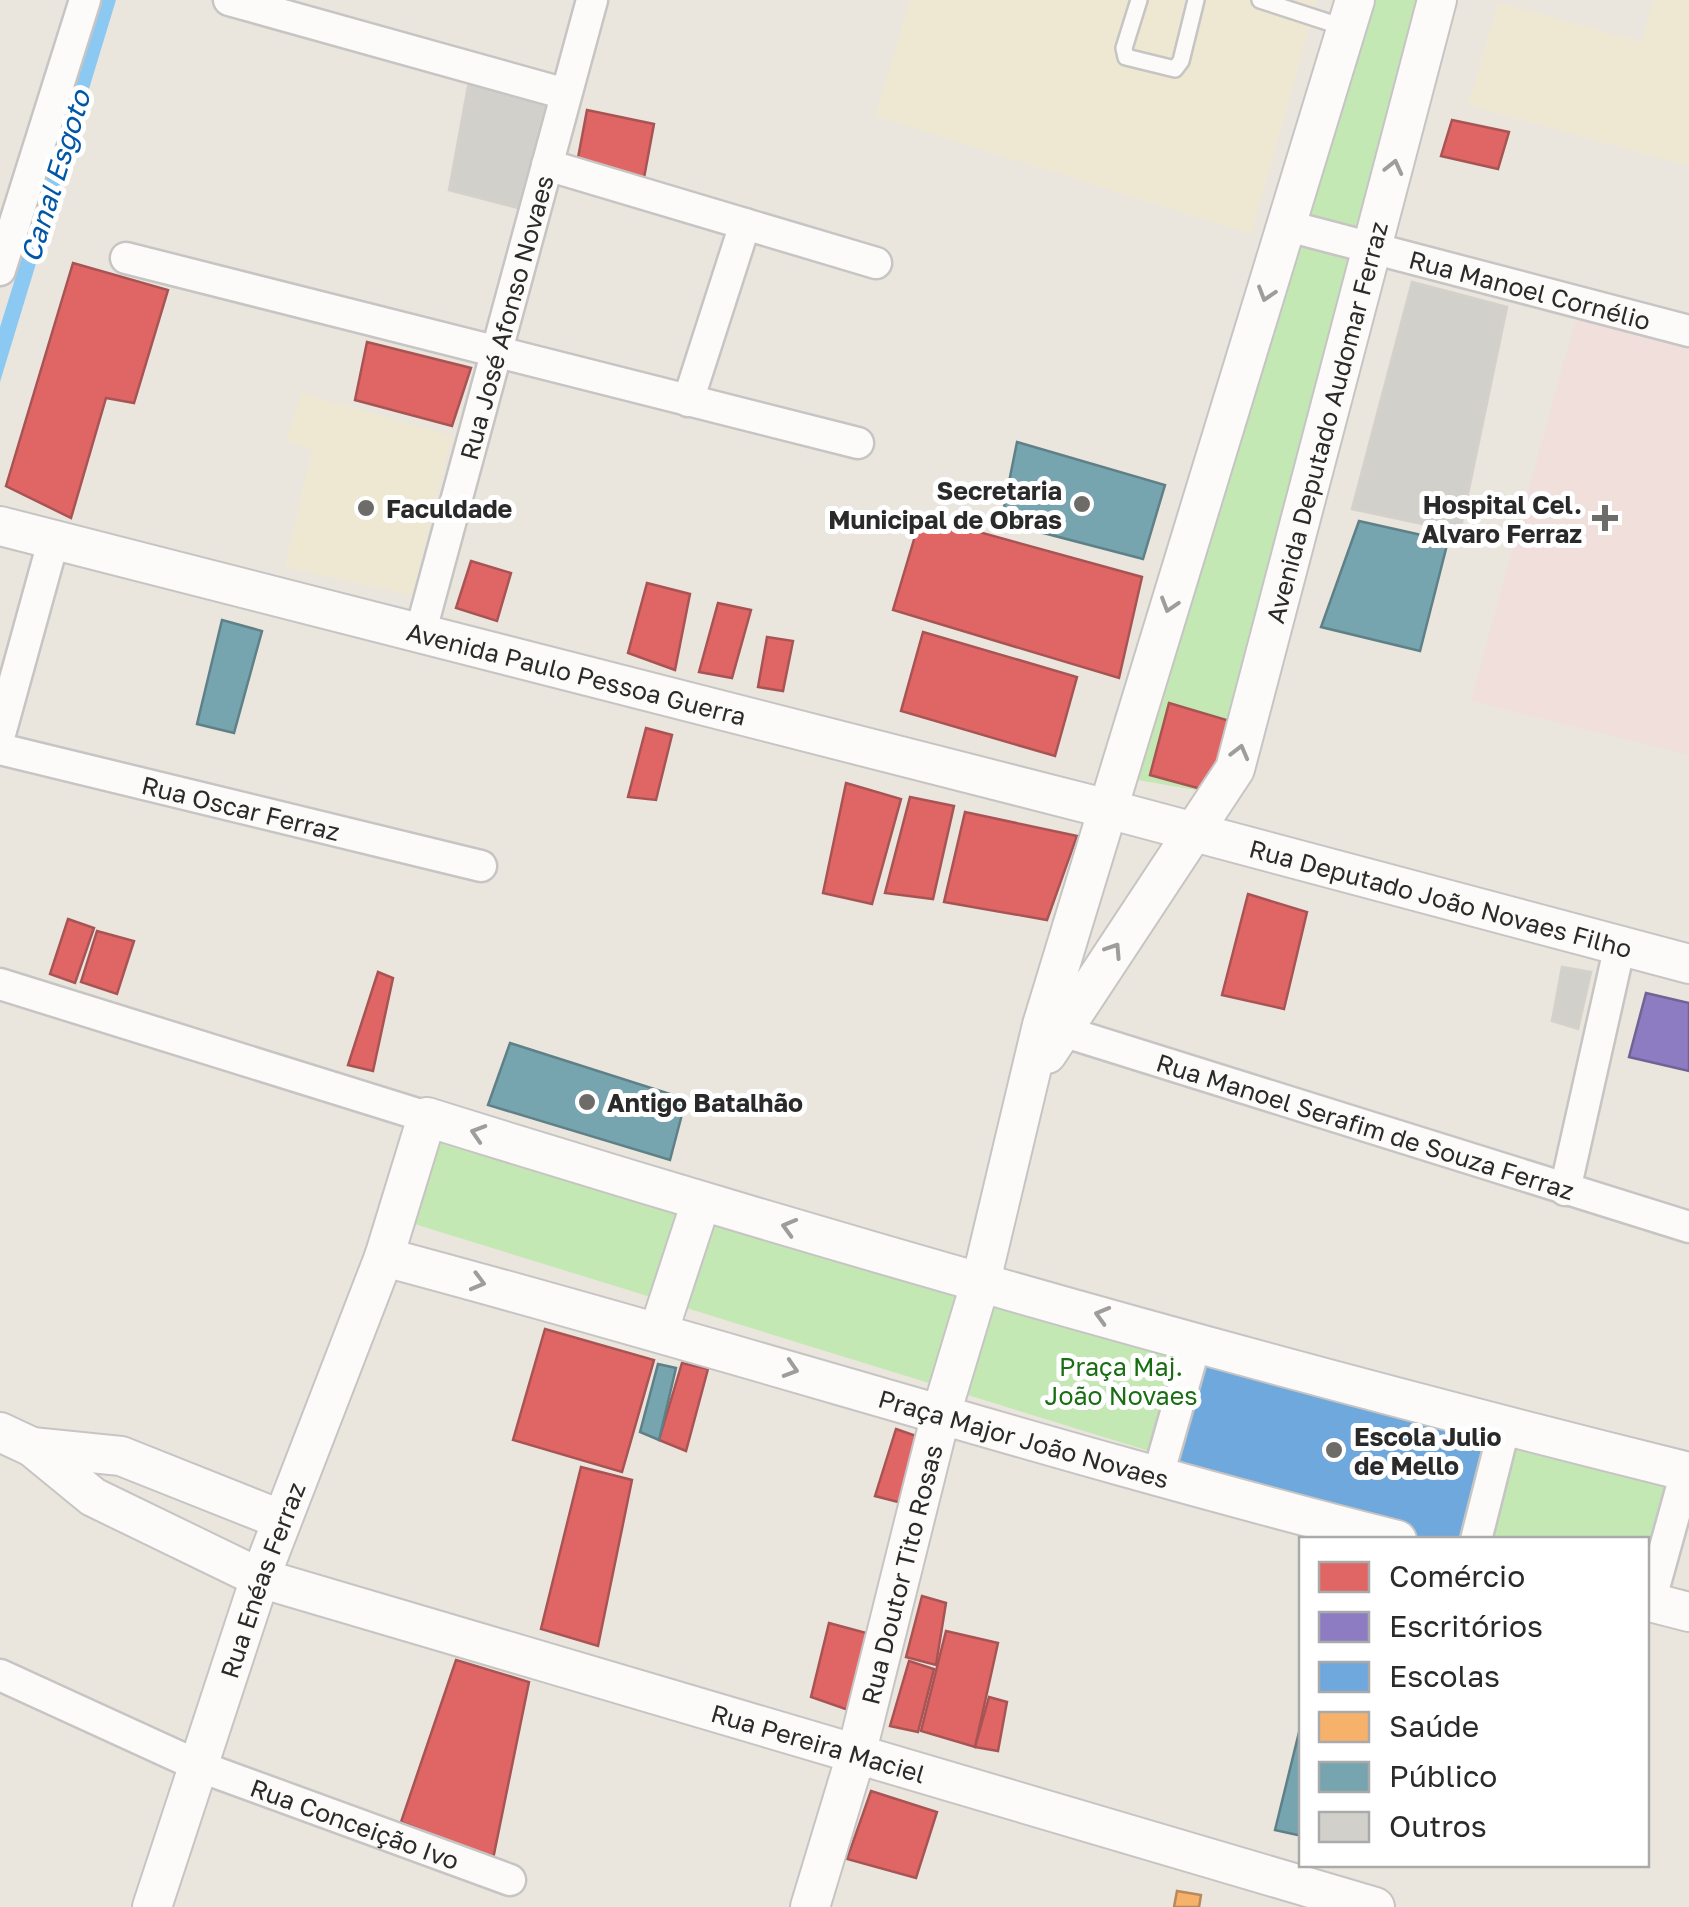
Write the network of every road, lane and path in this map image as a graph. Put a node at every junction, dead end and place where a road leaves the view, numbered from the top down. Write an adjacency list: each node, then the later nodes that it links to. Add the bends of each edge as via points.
1 (85, 0): 16 (street)
2 (229, 0): 9 (street)
3 (592, 0): 9 (street, Rua José Afonso Novaes)
4 (1139, 0): 5 (lane, via 1126,57 1164,70 1182,61)
5 (1196, 0)
6 (1260, 0): 8 (lane)
7 (1437, 0): 13 (street, Avenida Deputado Audomar Ferraz, one-way to 7)
8 (1351, 14): 12 (street)
9 (566, 94): 10 (street, Rua José Afonso Novaes)
10 (547, 165): 11 (street); 18 (street, Rua José Afonso Novaes)
11 (746, 224): 15 (street); 19 (street)
12 (1288, 226): 13 (street, Rua Manoel Cornélio); 26 (street, one-way to 26)
13 (1373, 247): 17 (street, Rua Manoel Cornélio); 28 (street, Avenida Deputado Audomar Ferraz, one-way to 13, via 1236,769)
14 (126, 258): 18 (street)
15 (876, 263)
16 (0, 270)
17 (1689, 331)
18 (498, 351): 19 (street); 23 (street, Rua José Afonso Novaes)
19 (688, 401): 20 (street)
20 (858, 443)
21 (0, 526): 22 (street, Avenida Paulo Pessoa Guerra)
22 (54, 542): 23 (street, Avenida Paulo Pessoa Guerra); 24 (street)
23 (420, 634): 26 (street, Avenida Paulo Pessoa Guerra)
24 (0, 734)
25 (0, 749): 29 (street, Rua Oscar Ferraz)
26 (1108, 809): 27 (street, Avenida Paulo Pessoa Guerra); 33 (street, Rua Doutor Tito Rosas)
27 (1150, 821): 28 (street, Rua Deputado João Novaes Filho)
28 (1190, 834): 30 (street, Rua Deputado João Novaes Filho); 33 (street, Avenida Deputado Audomar Ferraz, one-way to 28)
29 (481, 866)
30 (1620, 945): 31 (street, Rua Deputado João Novaes Filho); 35 (street)
31 (1689, 964)
32 (0, 984): 34 (street)
33 (1051, 1028): 35 (street, Rua Manoel Serafim de Souza Ferraz); 39 (street, Rua Doutor Tito Rosas, via 1030,1084)
34 (427, 1117): 36 (street, one-way to 34); 38 (street, Rua Enéas Ferraz)
35 (1564, 1190): 37 (street, Rua Manoel Serafim de Souza Ferraz)
36 (701, 1202): 39 (street, one-way to 36); 40 (street)
37 (1689, 1227)
38 (384, 1257): 40 (street, Praça Major João Novaes, one-way to 40); 47 (street, Rua Enéas Ferraz)
39 (981, 1281): 41 (street, one-way to 39); 42 (street, Rua Doutor Tito Rosas)
40 (658, 1330): 42 (street, Praça Major João Novaes, one-way to 42)
41 (1196, 1342): 43 (street); 46 (street, Praça Major João Novaes)
42 (941, 1414): 46 (street, Praça Major João Novaes); 55 (street, Rua Doutor Tito Rosas)
43 (1504, 1424): 45 (street); 49 (street)
44 (16, 1439): 47 (street, via 121,1456); 50 (street, Rua Pereira Maciel, via 93,1497)
45 (1688, 1472): 51 (street)
46 (1157, 1479): 48 (street)
47 (282, 1520): 50 (street, Rua Enéas Ferraz)
48 (1384, 1537)
49 (1477, 1537)
50 (260, 1578): 55 (street, Rua Pereira Maciel); 56 (street, Rua Enéas Ferraz)
51 (1649, 1599)
52 (1649, 1602): 53 (street)
53 (1689, 1612)
54 (0, 1675): 56 (street, Rua Conceição Ivo)
55 (856, 1756): 59 (street, Rua Doutor Tito Rosas); 60 (street, Rua Pereira Maciel)
56 (201, 1767): 57 (street, Rua Conceição Ivo); 58 (street, Rua Enéas Ferraz)
57 (510, 1880)
58 (152, 1907)
59 (810, 1907)
60 (1375, 1907)

